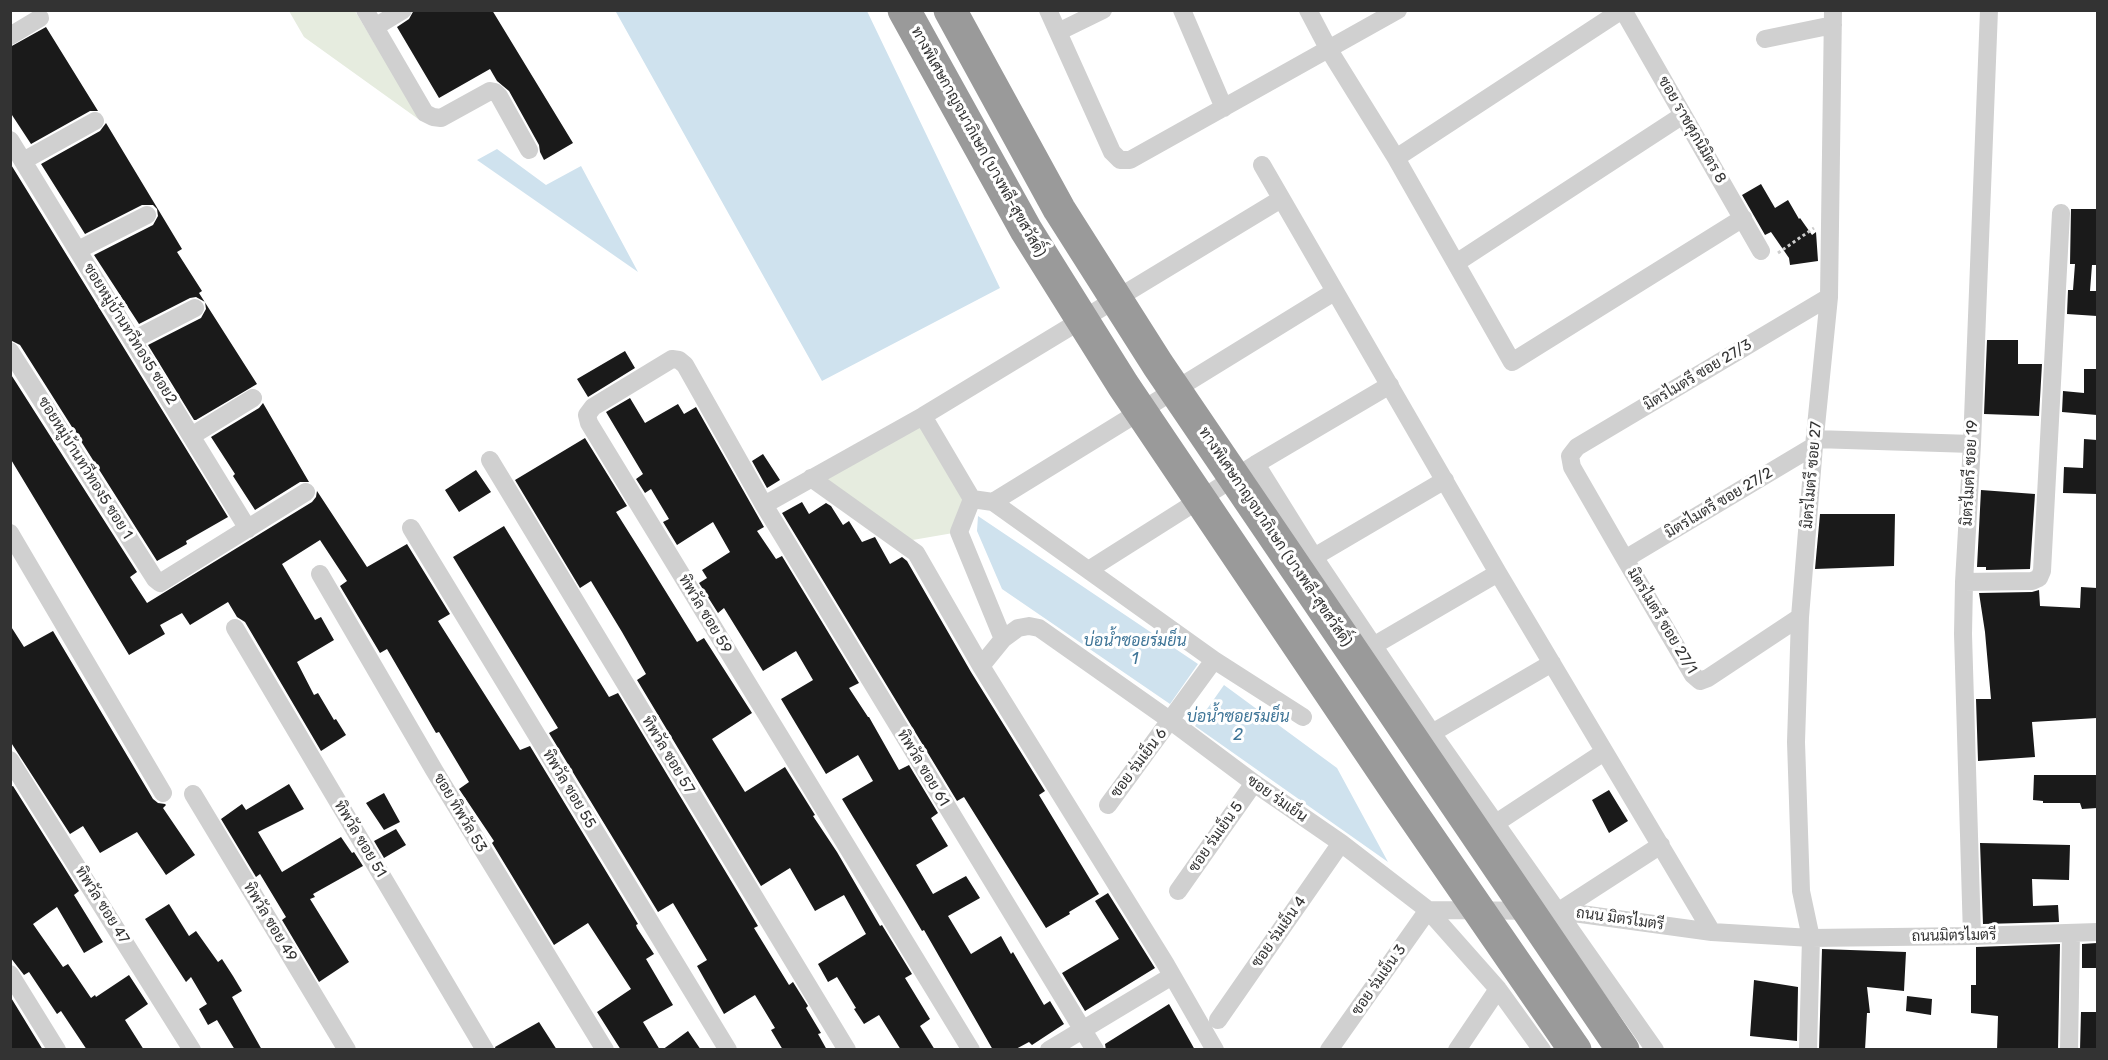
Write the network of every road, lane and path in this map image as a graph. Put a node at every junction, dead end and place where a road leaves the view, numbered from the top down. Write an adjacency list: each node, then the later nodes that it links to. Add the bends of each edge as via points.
1 (365, 10): 14 (street)
2 (403, 10): 14 (street)
3 (904, 10): 110 (highway, ทางพิเศษกาญจนาภิเษก (บางพลี-สุขสวัสดิ์), bridge, via 1026,230 1122,385)
4 (950, 10): 111 (highway, ทางพิเศษกาญจนาภิเษก (บางพลี-สุขสวัสดิ์), bridge, via 1059,209 1158,365)
5 (1048, 10): 15 (street)
6 (1103, 10): 15 (street)
7 (1182, 10): 19 (street)
8 (1308, 10): 18 (street)
9 (1398, 10): 18 (street)
10 (1623, 10): 20 (street, ซอย ราชศุภนิมิตร 8); 24 (street)
11 (1989, 10): 45 (street, มิตรไมตรี ซอย 19)
12 (40, 18): 16 (street)
13 (1833, 18): 17 (street); 30 (street, มิตรไมตรี ซอย 27)
14 (375, 27): 23 (street, via 425,113 441,118 490,91 495,92)
15 (1058, 32): 19 (street, via 1112,152 1120,160 1130,160)
16 (10, 36)
17 (1765, 39)
18 (1329, 50): 19 (street); 24 (street)
19 (1224, 108)
20 (1683, 115): 31 (street, ซอย ราชศุภนิมิตร 8); 34 (street)
21 (95, 121): 25 (street)
22 (10, 140): 25 (street, ซอยหมู่บ้านทวีทอง5 ซอย2)
23 (529, 150)
24 (1396, 158): 34 (street)
25 (23, 161): 32 (street, ซอยหมู่บ้านทวีทอง5 ซอย2)
26 (1262, 165): 27 (street)
27 (1281, 199): 35 (street); 42 (street)
28 (2061, 213): 63 (street, via 2042,571 2032,581)
29 (147, 215): 32 (street)
30 (1830, 217): 33 (path, via 1767,261); 36 (street, มิตรไมตรี ซอย 27)
31 (1743, 218): 33 (street, ซอย ราชศุภนิมิตร 8); 34 (street, via 1512,362)
32 (78, 250): 38 (street, ซอยหมู่บ้านทวีทอง5 ซอย2)
33 (1761, 251)
34 (1456, 263)
35 (1334, 292): 40 (street); 53 (street)
36 (1829, 297): 44 (street, มิตรไมตรี ซอย 27); 46 (street, มิตรไมตรี ซอย 27/3, via 1577,447)
37 (195, 308): 38 (street)
38 (133, 340): 43 (street, ซอยหมู่บ้านทวีทอง5 ซอย2)
39 (10, 351): 55 (street, ซอยหมู่บ้านทวีทอง5 ซอย 1, via 160,583)
40 (1390, 386): 48 (street); 50 (street)
41 (253, 398): 43 (street)
42 (923, 416): 49 (street); 52 (street)
43 (193, 435): 55 (street, ซอยหมู่บ้านทวีทอง5 ซอย2)
44 (1814, 442): 45 (street); 59 (street, มิตรไมตรี ซอย 27/2); 64 (street, มิตรไมตรี ซอย 27)
45 (1972, 444): 63 (street, มิตรไมตรี ซอย 19)
46 (1570, 456): 59 (street, มิตรไมตรี ซอย 27/1, via 1572,467)
47 (490, 460): 102 (street, ทิพวัล ซอย 57)
48 (1256, 464): 58 (street); 60 (street)
49 (811, 478): 54 (street); 70 (street, via 916,553)
50 (1445, 480): 58 (street); 61 (street)
51 (306, 492): 55 (street)
52 (972, 500): 53 (street); 66 (street, via 960,532)
53 (993, 502): 60 (street)
54 (764, 505): 95 (street, ทิพวัล ซอย 61); 103 (street, ทิพวัล ซอย 59, via 679,360 672,359 587,414)
55 (248, 528)
56 (411, 528): 101 (street, ทิพวัล ซอย 55)
57 (10, 533): 77 (street)
58 (1314, 557): 67 (street)
59 (1624, 559): 64 (street, มิตรไมตรี ซอย 27/1, via 1700,681)
60 (1090, 569): 68 (street)
61 (1498, 573): 67 (street); 69 (street)
62 (320, 574): 100 (street, ซอย ทิพวัล 53)
63 (1964, 582): 89 (street, มิตรไมตรี ซอย 19)
64 (1800, 617): 90 (street, มิตรไมตรี ซอย 27, via 1796,741 1801,891)
65 (235, 628): 99 (street, ทิพวัล ซอย 51)
66 (1003, 639): 70 (street, ซอย ร่มเย็น); 72 (street, ซอย ร่มเย็น, via 1018,628 1040,628)
67 (1373, 646): 73 (street)
68 (1214, 660): 71 (street); 72 (street, ซอย ร่มเย็น 6)
69 (1552, 663): 73 (street); 74 (street)
70 (981, 666): 92 (street)
71 (1303, 717)
72 (1171, 721): 76 (street, ซอย ร่มเย็น); 79 (street, ซอย ร่มเย็น 6)
73 (1432, 734): 80 (street)
74 (1604, 752): 80 (street); 82 (street)
75 (10, 760): 97 (street, ทิพวัล ซอย 47)
76 (1254, 783): 81 (street, ซอย ร่มเย็น); 83 (street, ซอย ร่มเย็น 5)
77 (163, 793)
78 (194, 794): 98 (street, ทิพวัล ซอย 49)
79 (1108, 805)
80 (1496, 823): 85 (street)
81 (1341, 843): 84 (street, ซอย ร่มเย็น); 94 (street, ซอย ร่มเย็น 4)
82 (1661, 845): 85 (street); 86 (street)
83 (1178, 891)
84 (1428, 910): 85 (street, ถนน มิตรไมตรี); 93 (street, ซอย ร่มเย็น); 107 (street, ซอย ร่มเย็น 3)
85 (1559, 911): 86 (street, ถนน มิตรไมตรี); 112 (street)
86 (1712, 932): 90 (street, ถนน มิตรไมตรี)
87 (2097, 932): 88 (street, ถนนมิตรไมตรี)
88 (2071, 933): 89 (street, ถนนมิตรไมตรี); 114 (street)
89 (1972, 936): 90 (street, ถนนมิตรไมตรี)
90 (1811, 938): 113 (street, มิตรไมตรี ซอย 27)
91 (10, 974): 96 (street)
92 (1172, 976): 95 (street); 106 (street)
93 (1498, 989): 108 (street); 109 (street, ซอย ร่มเย็น)
94 (1218, 1020)
95 (1083, 1030): 104 (street); 105 (street, ทิพวัล ซอย 61)
96 (57, 1050)
97 (192, 1050)
98 (347, 1050)
99 (485, 1050)
100 (604, 1050)
101 (728, 1050)
102 (847, 1050)
103 (971, 1050)
104 (1049, 1050)
105 (1095, 1050)
106 (1215, 1050)
107 (1329, 1050)
108 (1457, 1050)
109 (1542, 1050)
110 (1575, 1050)
111 (1623, 1050)
112 (1655, 1050)
113 (1808, 1050)
114 (2069, 1050)

